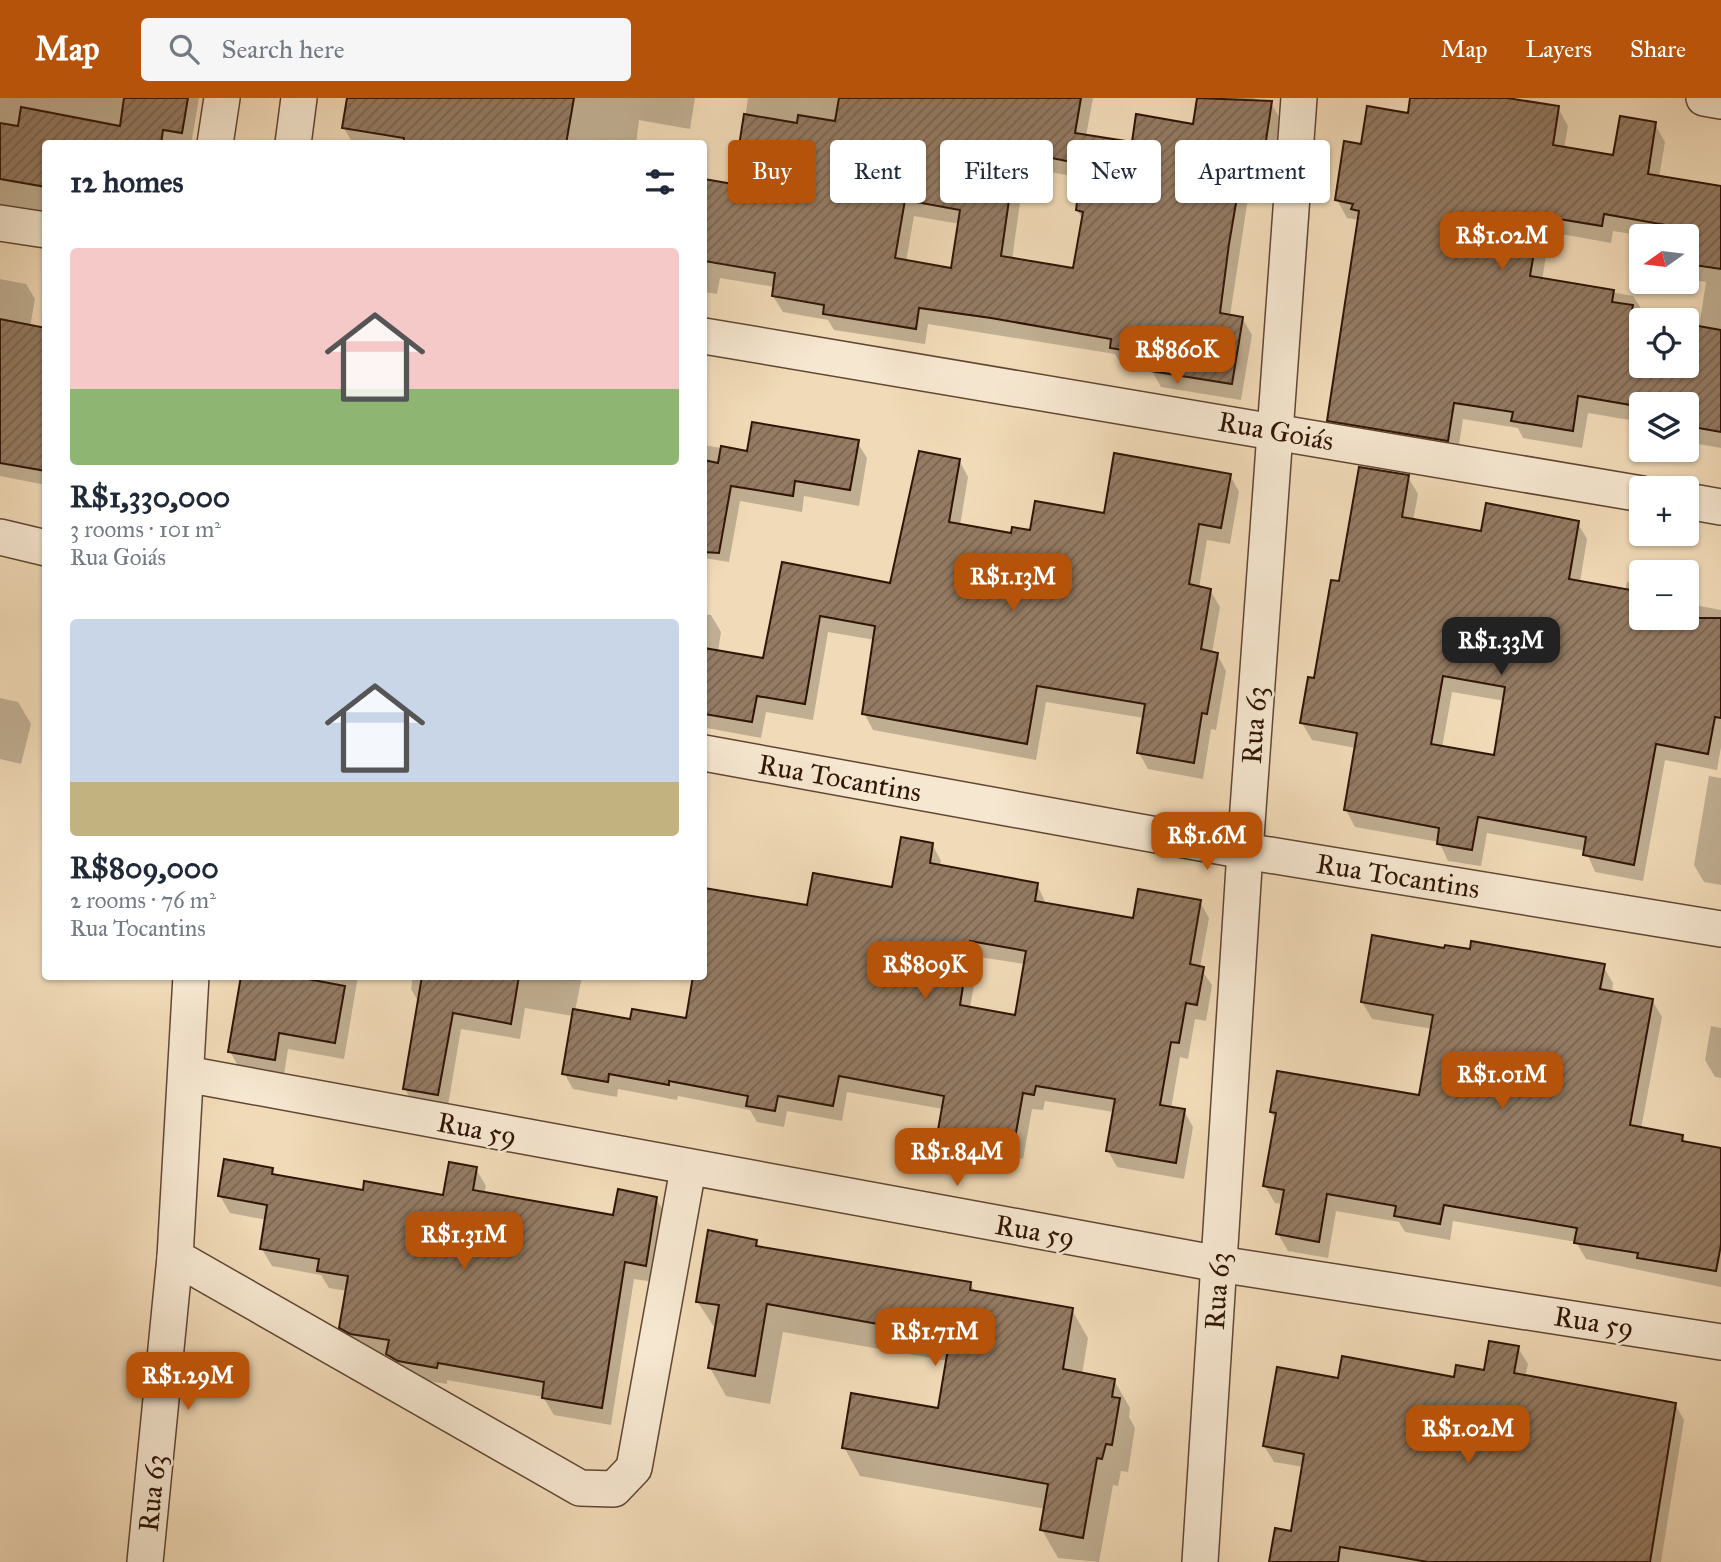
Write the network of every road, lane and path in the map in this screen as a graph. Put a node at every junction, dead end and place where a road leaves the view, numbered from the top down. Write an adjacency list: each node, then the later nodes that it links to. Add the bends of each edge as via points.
1 (222, 98): 6 (street)
2 (299, 98): 7 (street)
3 (1299, 98): 11 (street, Rua 63)
4 (1704, 98): 5 (street)
5 (1721, 101)
6 (216, 140)
7 (294, 140)
8 (0, 223): 9 (street)
9 (42, 229)
10 (707, 336): 11 (street, Rua Goiás)
11 (1275, 430): 12 (street, Rua Goiás); 18 (street, Rua 63)
12 (1629, 492)
13 (1699, 504): 14 (street)
14 (1721, 507)
15 (0, 537): 16 (street)
16 (42, 547)
17 (707, 754): 18 (street, Rua Tocantins)
18 (1245, 851): 19 (street, Rua Tocantins); 24 (street, Rua 63)
19 (1721, 929)
20 (191, 980): 21 (street, Rua 63)
21 (186, 1074): 22 (street, Rua 59); 23 (street, Rua 63)
22 (688, 1169): 23 (street, via 634,1468 614,1489 579,1488); 24 (street, Rua 59)
23 (175, 1258): 26 (street, Rua 63)
24 (1219, 1264): 25 (street, Rua 59); 27 (street, Rua 63)
25 (1721, 1342)
26 (145, 1562)
27 (1200, 1562)

